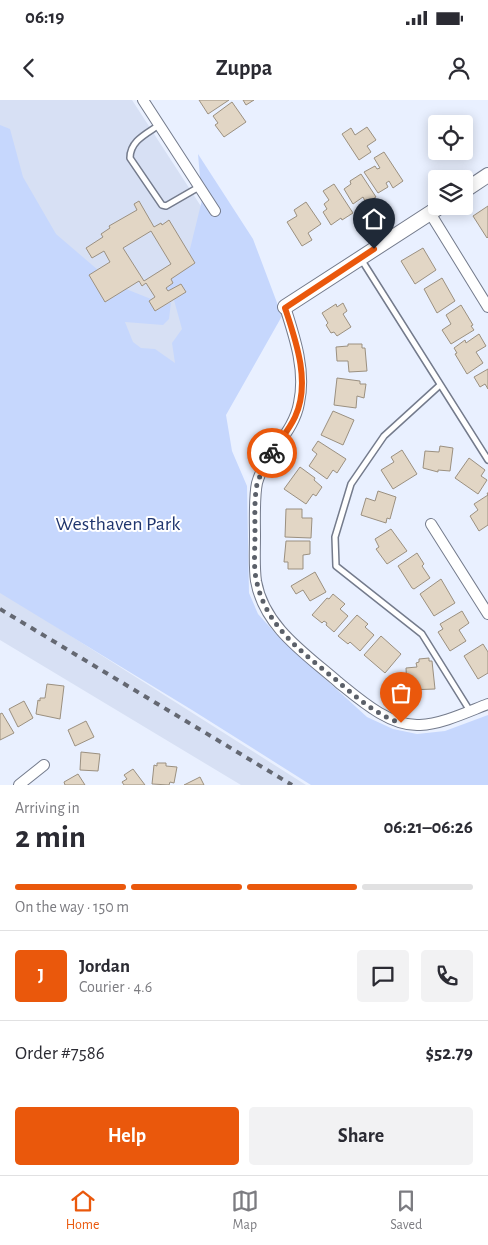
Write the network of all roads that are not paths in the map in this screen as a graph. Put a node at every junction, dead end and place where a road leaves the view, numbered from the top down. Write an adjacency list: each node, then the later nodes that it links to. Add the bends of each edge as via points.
1 (143, 100): 2 (street)
2 (159, 125): 5 (street); 5 (lane, via 138,139 130,158 162,205)
3 (488, 175): 4 (street)
4 (473, 185)
5 (201, 191): 6 (street)
6 (215, 211)
7 (428, 215): 9 (street)
8 (438, 215): 10 (street)
9 (361, 258): 11 (street); 12 (lane)
10 (488, 307)
11 (285, 308): 17 (street, via 299,357 301,391 296,416 257,483 256,583 267,610 294,644 360,700 393,720 419,725)
12 (440, 385): 13 (lane); 17 (lane, via 384,436 351,484 335,537 336,566 422,634)
13 (488, 460)
14 (431, 524): 15 (street)
15 (488, 614)
16 (488, 704): 17 (street)
17 (470, 711)
18 (44, 765): 19 (street)
19 (19, 785)

